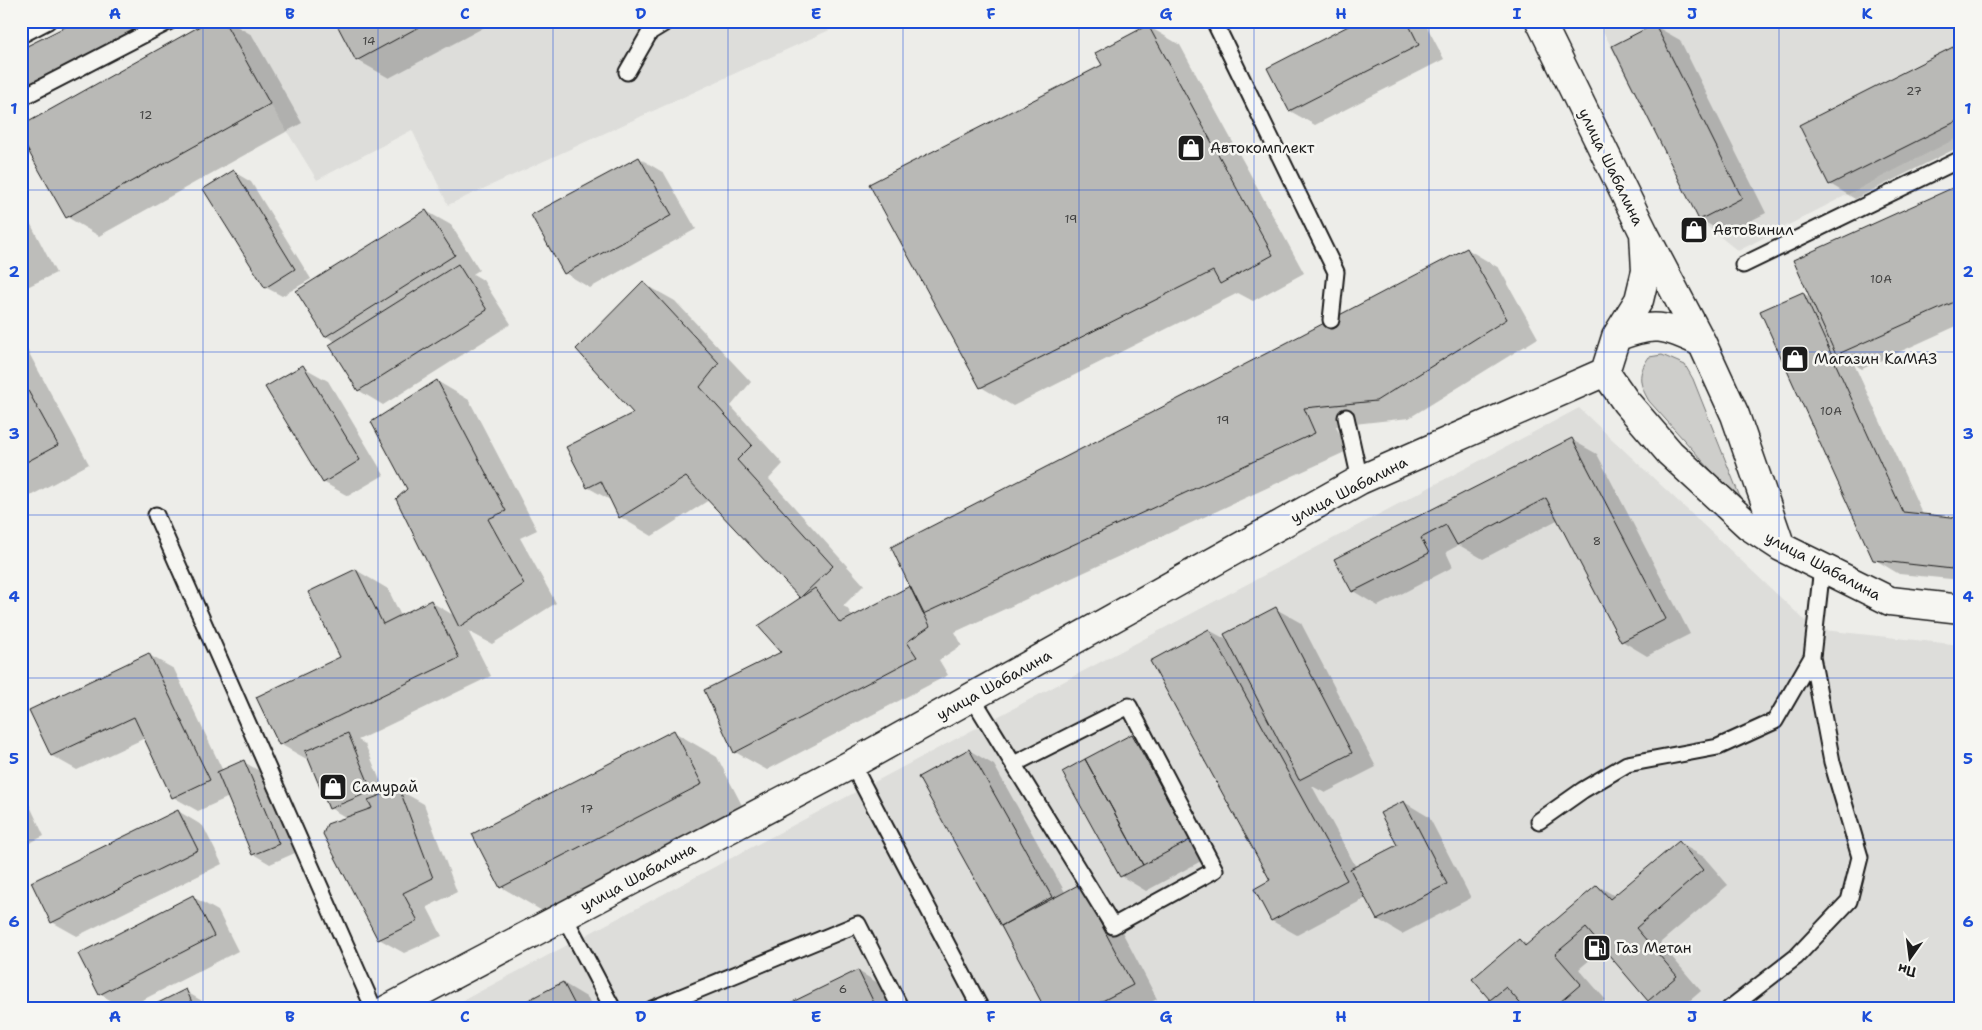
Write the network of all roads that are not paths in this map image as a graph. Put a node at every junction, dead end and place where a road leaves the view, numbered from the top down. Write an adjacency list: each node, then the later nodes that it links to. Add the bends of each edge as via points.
1 (48, 21): 6 (lane)
2 (170, 21): 8 (lane)
3 (668, 21): 7 (lane, via 650,32)
4 (1214, 21): 12 (lane, via 1336,272)
5 (1540, 21): 10 (main road, улица Шабалина)
6 (21, 35)
7 (627, 72)
8 (21, 98)
9 (1961, 159): 11 (lane)
10 (1644, 233): 13 (main road, улица Шабалина, via 1646,271 1639,300); 14 (main road)
11 (1743, 266)
12 (1331, 320)
13 (1616, 336): 14 (main road, via 1640,328 1658,327); 15 (main road, улица Шабалина)
14 (1702, 342): 19 (main road, via 1736,415)
15 (1605, 372): 17 (main road, улица Шабалина); 19 (main road, улица Шабалина, via 1670,453 1749,526)
16 (1346, 418): 17 (lane)
17 (1360, 480): 23 (main road, улица Шабалина)
18 (156, 515): 28 (lane)
19 (1781, 547): 20 (main road, улица Шабалина)
20 (1822, 567): 21 (main road, улица Шабалина, via 1890,601); 22 (lane)
21 (1961, 609)
22 (1812, 657): 26 (lane, via 1774,721 1718,747 1627,764); 34 (lane, via 1832,762 1860,856 1849,901 1796,957)
23 (972, 697): 24 (main road, улица Шабалина); 25 (lane)
24 (852, 764): 27 (main road, улица Шабалина); 33 (lane)
25 (1014, 764): 25 (lane, via 1113,926 1215,870 1129,706)
26 (1539, 821)
27 (564, 916): 29 (main road, улица Шабалина); 30 (lane)
28 (374, 1009)
29 (388, 1009)
30 (613, 1009)
31 (652, 1009): 32 (lane, via 858,924)
32 (900, 1009)
33 (981, 1009)
34 (1728, 1009)

